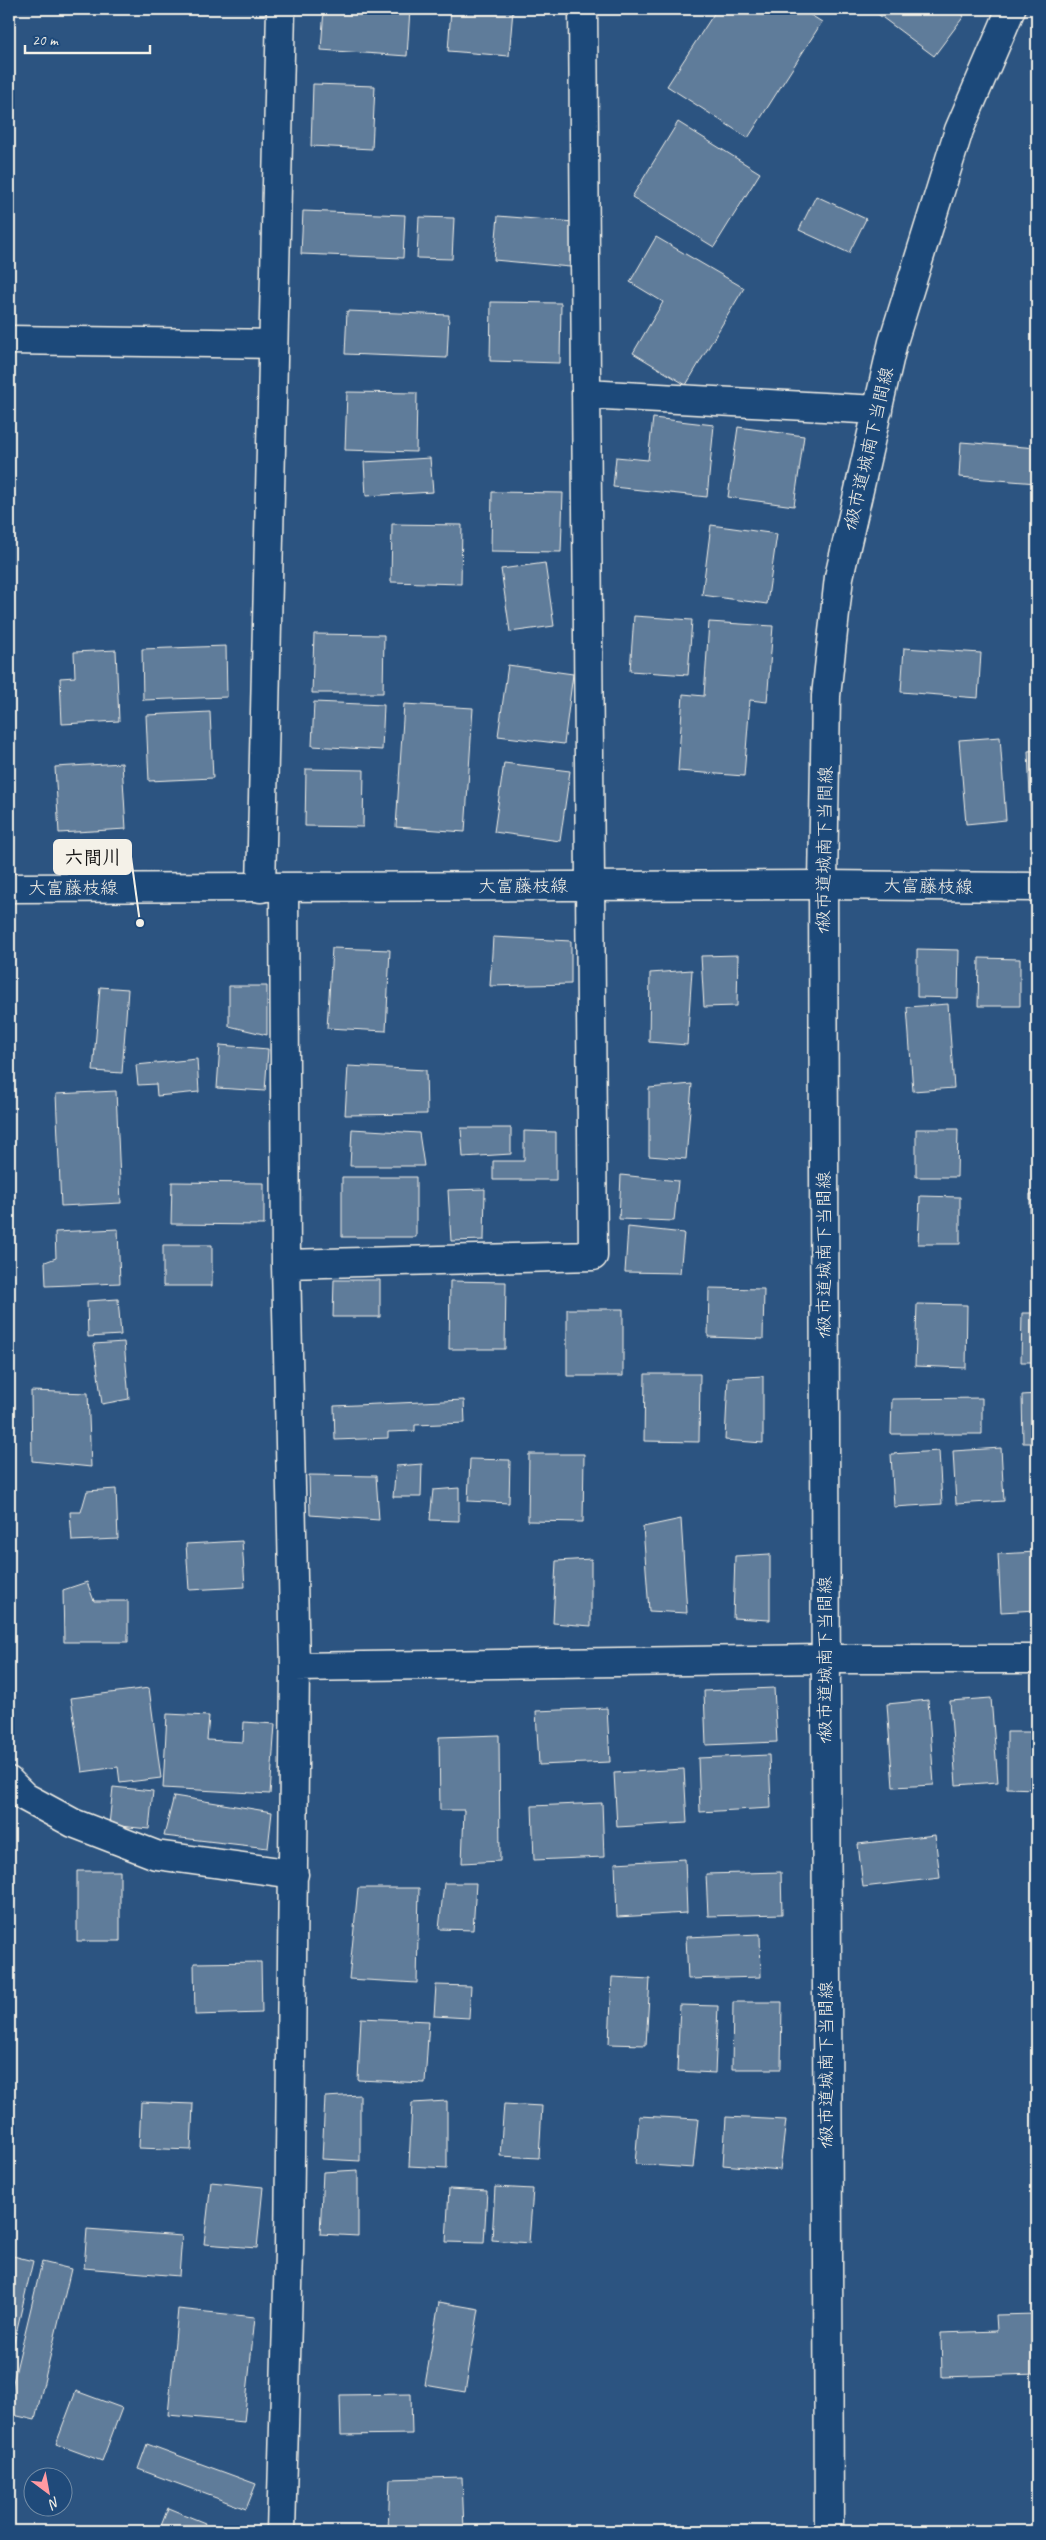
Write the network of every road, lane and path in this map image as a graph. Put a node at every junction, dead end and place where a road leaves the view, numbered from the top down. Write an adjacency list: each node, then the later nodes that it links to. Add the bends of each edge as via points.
1 (280, 9): 5 (street)
2 (583, 9): 6 (street)
3 (1011, 9): 7 (street, 1級市道城南下当間線, via 960,130 893,342)
4 (9, 340): 5 (street)
5 (273, 344): 12 (street)
6 (586, 394): 7 (street); 9 (street)
7 (878, 410): 8 (street, 1級市道城南下当間線, via 838,587 826,696)
8 (823, 885): 9 (street, 大富藤枝線); 10 (street, 大富藤枝線); 15 (street, 1級市道城南下当間線)
9 (590, 886): 12 (street, 大富藤枝線); 13 (street, via 593,1256)
10 (1037, 887)
11 (9, 888): 12 (street, 大富藤枝線)
12 (273, 888): 13 (street)
13 (286, 1264): 16 (street)
14 (1037, 1659): 15 (street)
15 (824, 1660): 16 (street); 20 (street, 1級市道城南下当間線)
16 (295, 1667): 18 (street)
17 (9, 1781): 18 (street, via 25,1797 73,1823 156,1855)
18 (294, 1874): 19 (street)
19 (281, 2531)
20 (829, 2531)

